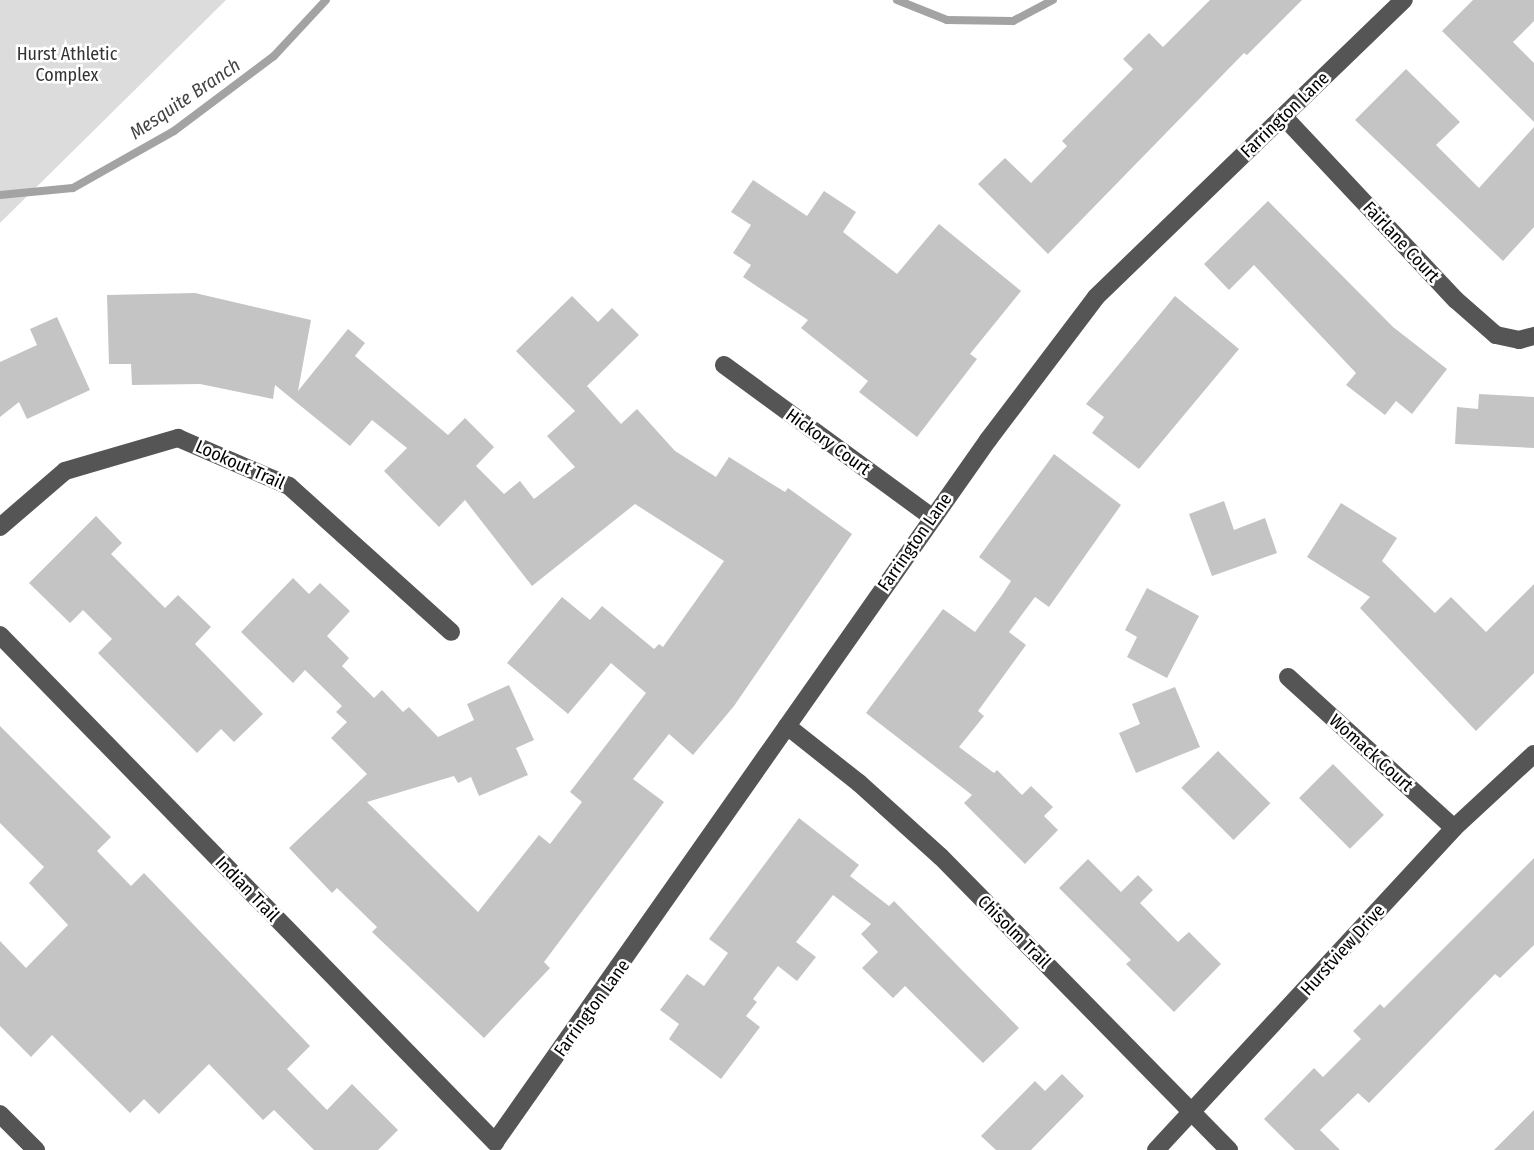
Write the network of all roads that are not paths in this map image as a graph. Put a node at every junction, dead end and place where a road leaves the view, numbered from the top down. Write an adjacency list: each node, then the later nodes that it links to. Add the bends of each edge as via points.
1 (1404, 0): 2 (street, Farrington Lane)
2 (1284, 117): 3 (street, Fairlane Court, via 1456,300 1496,335 1519,340); 5 (street, Farrington Lane, via 1096,297)
3 (1534, 336)
4 (724, 365): 5 (street, Hickory Court)
5 (933, 518): 10 (street, Farrington Lane)
6 (0, 527): 7 (street, Lookout Trail, via 65,471 178,438 289,486)
7 (451, 632)
8 (0, 635): 15 (street, Indian Trail)
9 (1288, 677): 12 (street, Womack Court)
10 (787, 726): 14 (street, Chisolm Trail, via 859,783 941,858); 15 (street, Farrington Lane)
11 (1534, 754): 12 (street, Hurstview Drive)
12 (1454, 828): 14 (street, Hurstview Drive)
13 (0, 1114): 16 (street)
14 (1193, 1114): 17 (street, Hurstview Drive); 18 (street, Chisolm Trail)
15 (495, 1142)
16 (36, 1150)
17 (1156, 1150)
18 (1229, 1150)

